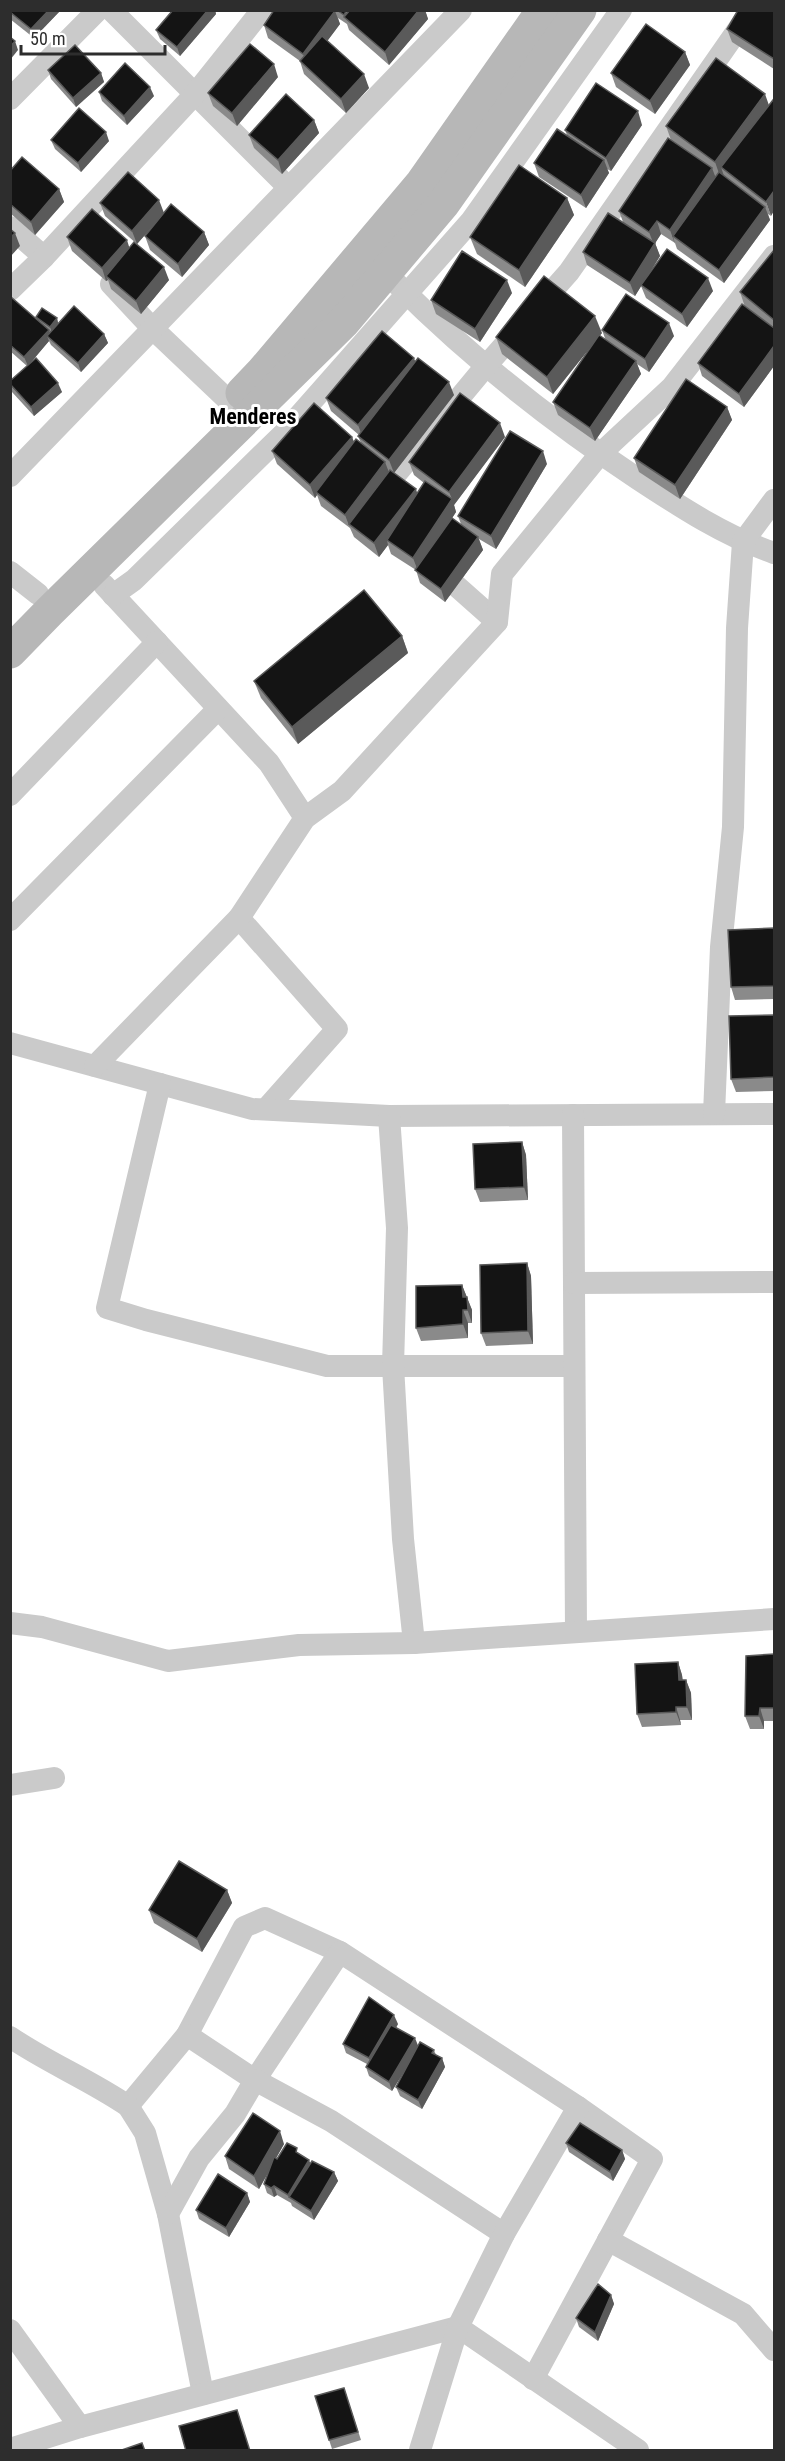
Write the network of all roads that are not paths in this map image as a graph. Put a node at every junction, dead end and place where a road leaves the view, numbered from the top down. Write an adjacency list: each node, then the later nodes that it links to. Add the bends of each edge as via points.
1 (98, 10): 12 (street)
2 (111, 10): 10 (street)
3 (461, 10): 13 (street)
4 (543, 10): 25 (main road, via 421,184 262,372)
5 (580, 10): 21 (main road, via 444,203)
6 (621, 10): 21 (street, via 471,222)
7 (259, 12): 9 (street); 10 (street)
8 (754, 16): 24 (street, via 569,272)
9 (276, 30)
10 (195, 94): 14 (street); 16 (street)
11 (345, 95): 13 (street)
12 (10, 99)
13 (362, 112): 14 (street)
14 (288, 187): 23 (street)
15 (10, 227): 19 (street)
16 (65, 234): 17 (street); 19 (street)
17 (81, 251)
18 (774, 256): 27 (street, via 672,387)
19 (44, 257): 22 (street)
20 (97, 268): 23 (street)
21 (396, 283): 24 (street); 25 (main road); 26 (street)
22 (10, 290)
23 (152, 328): 25 (street); 28 (street)
24 (485, 367): 27 (street); 30 (street)
25 (242, 408): 26 (street); 34 (main road); 36 (main road)
26 (290, 442): 37 (street)
27 (600, 454): 31 (street); 39 (street, via 502,574)
28 (10, 476)
29 (774, 500): 31 (street)
30 (367, 505)
31 (743, 542): 33 (street); 51 (street, via 733,827 721,947)
32 (420, 553): 39 (street)
33 (774, 553)
34 (91, 571): 37 (street); 41 (main road)
35 (10, 572): 36 (street)
36 (38, 594): 38 (main road)
37 (113, 595): 40 (street)
38 (10, 622)
39 (497, 622): 44 (street, via 342,791)
40 (157, 642): 42 (street); 43 (street)
41 (10, 652)
42 (218, 709): 44 (street, via 269,763); 46 (street)
43 (10, 795)
44 (306, 818): 45 (street)
45 (238, 918): 48 (street); 50 (street, via 337,1029)
46 (10, 920)
47 (10, 1043): 48 (street)
48 (95, 1066): 49 (street)
49 (160, 1084): 50 (street, via 252,1109); 57 (street, via 107,1308 327,1366)
50 (266, 1109): 54 (street)
51 (714, 1114): 52 (street); 53 (street)
52 (774, 1114)
53 (573, 1115): 54 (street); 56 (street)
54 (389, 1116): 57 (street, via 397,1228)
55 (774, 1282): 56 (street)
56 (574, 1283): 58 (street)
57 (393, 1366): 58 (street); 62 (street, via 403,1539)
58 (573, 1366): 61 (street)
59 (774, 1619): 61 (street)
60 (10, 1623): 62 (street, via 42,1627 168,1661 299,1646)
61 (576, 1632): 62 (street)
62 (414, 1643)
63 (54, 1778): 64 (street)
64 (10, 1785)
65 (340, 1952): 66 (street, via 265,1918 244,1927); 68 (street); 70 (street)
66 (187, 2035): 68 (street); 69 (street)
67 (10, 2037): 69 (street)
68 (255, 2080): 71 (street, via 235,2114 199,2158); 72 (street, via 332,2121)
69 (128, 2106): 71 (street, via 145,2133)
70 (578, 2107): 72 (street); 73 (street, via 652,2159)
71 (168, 2214): 78 (street)
72 (504, 2234): 74 (street)
73 (608, 2240): 76 (street, via 743,2314); 77 (street)
74 (458, 2327): 77 (street); 78 (street); 81 (street)
75 (10, 2331): 79 (street)
76 (774, 2350)
77 (533, 2379): 82 (street)
78 (203, 2394): 79 (street)
79 (80, 2427): 80 (street)
80 (10, 2449)
81 (420, 2451)
82 (638, 2451)

